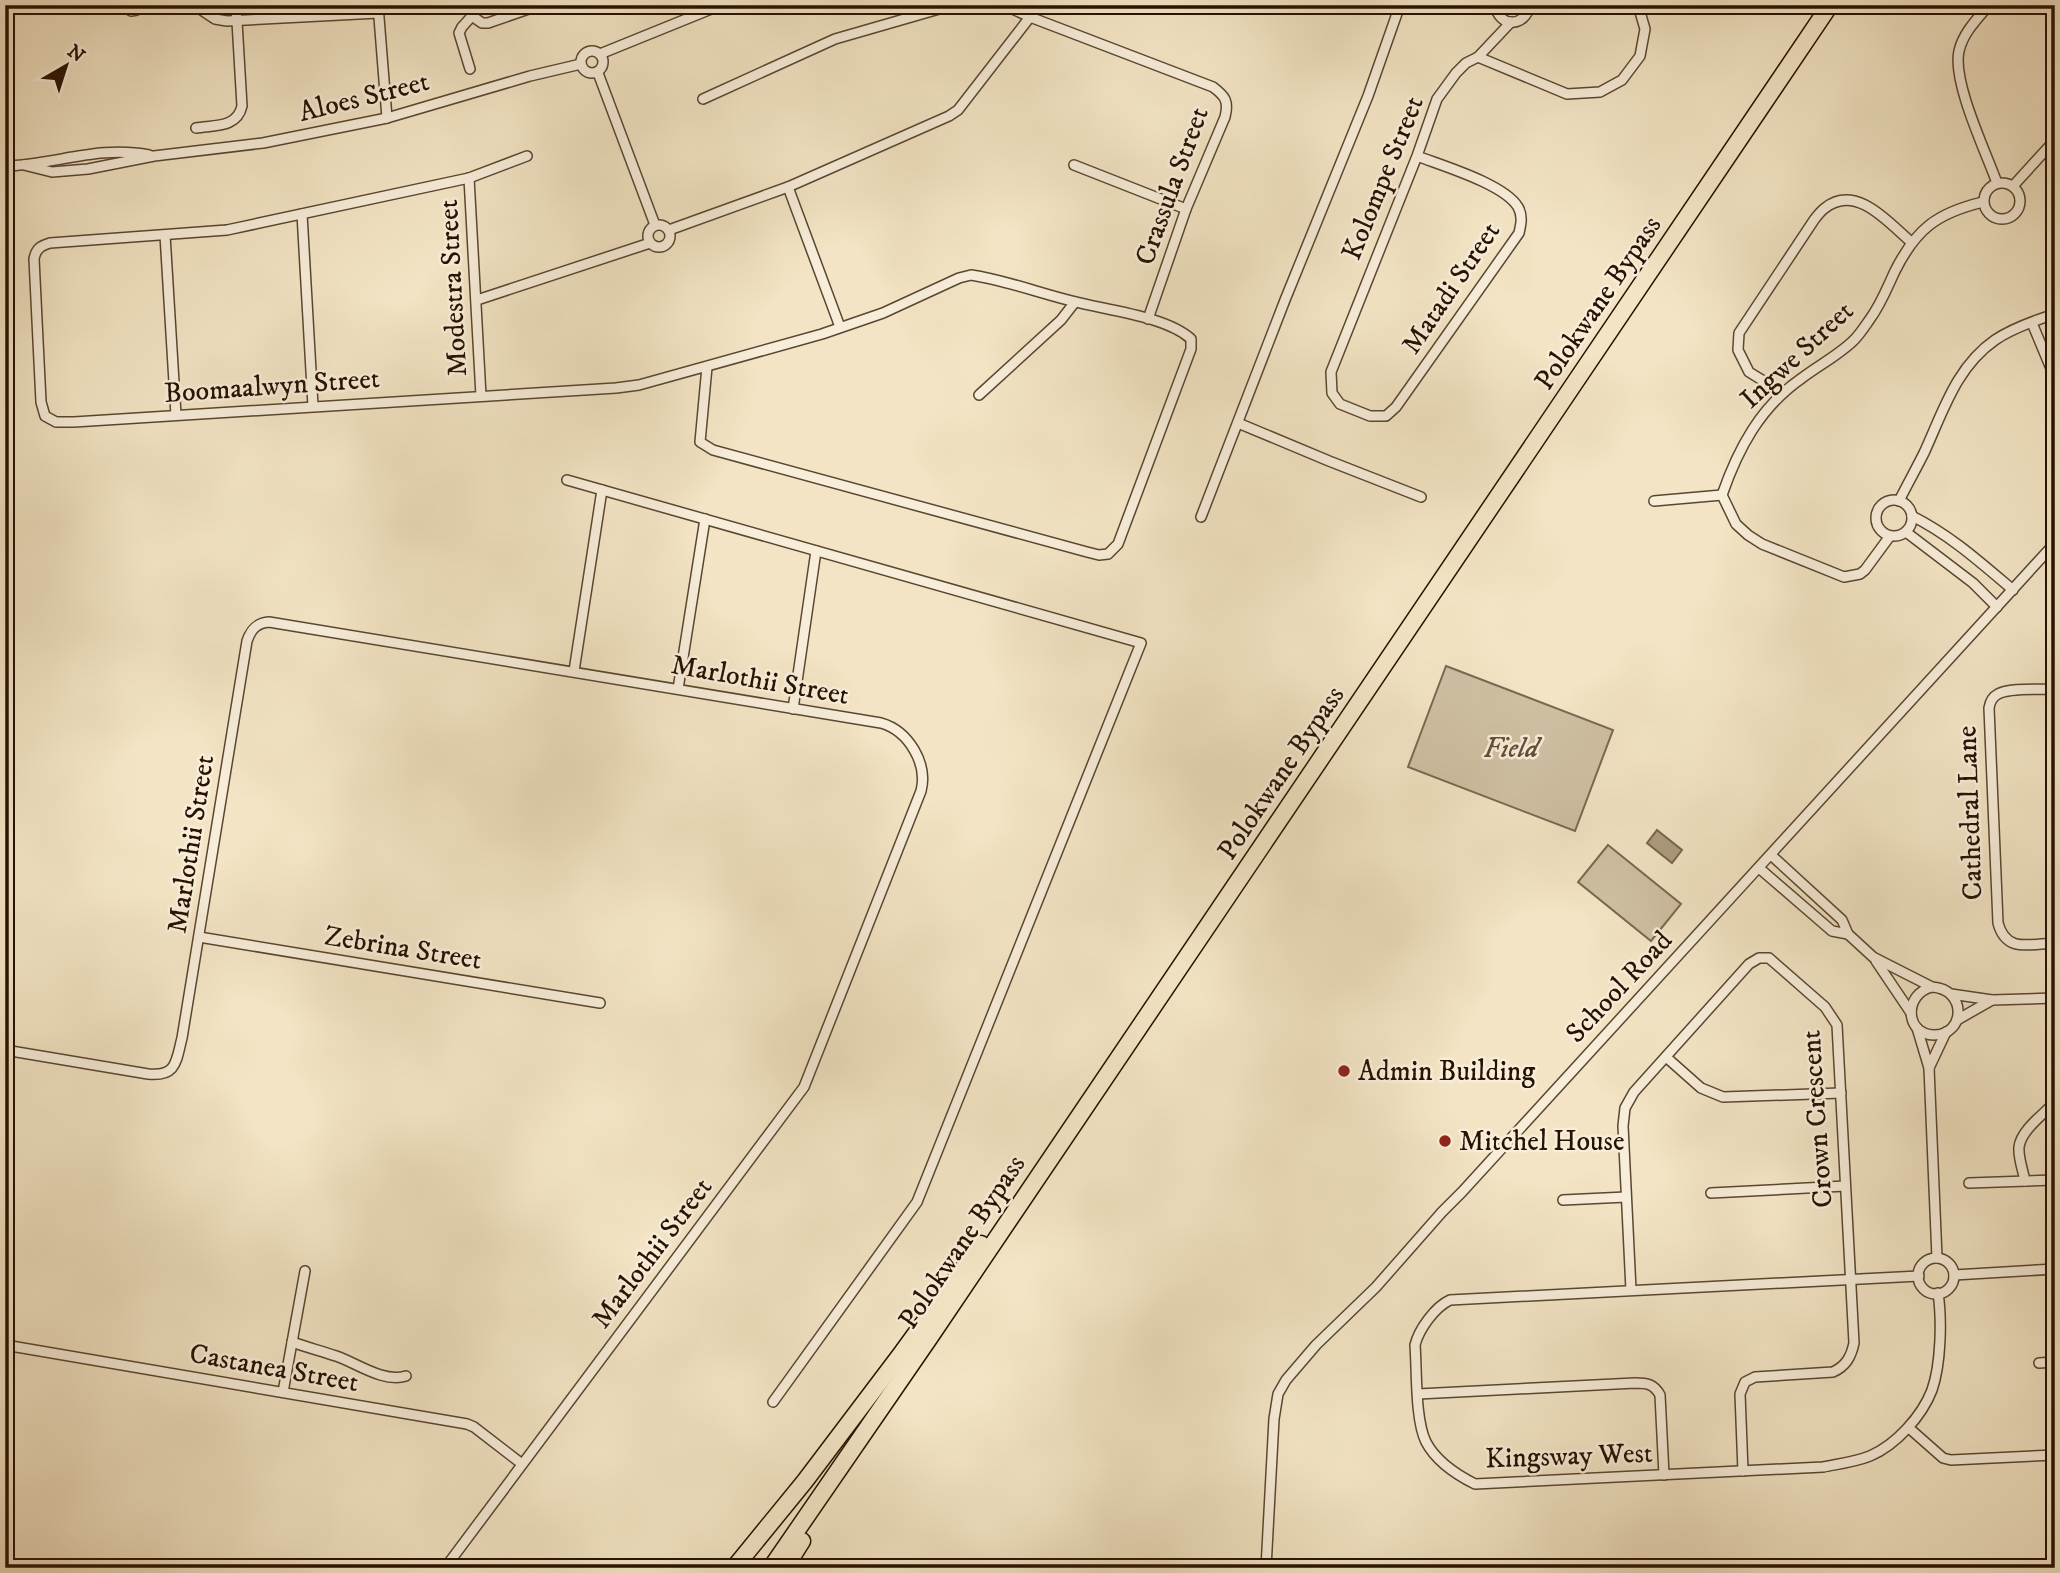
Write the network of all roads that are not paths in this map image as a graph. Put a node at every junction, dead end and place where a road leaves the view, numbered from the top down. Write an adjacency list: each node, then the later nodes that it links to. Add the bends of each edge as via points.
1 (124, 5): 2 (street, via 131,11)
2 (143, 5)
3 (194, 5): 21 (street, via 215,19)
4 (236, 5): 21 (street)
5 (469, 5): 20 (street)
6 (540, 5): 20 (street, via 488,23)
7 (721, 5): 23 (street)
8 (953, 5): 28 (street, via 835,39)
9 (1004, 5): 19 (street, Crassula Street)
10 (1327, 5): 11 (street, via 1354,9)
11 (1361, 5)
12 (1400, 5): 64 (street)
13 (1530, 5): 22 (street, Kolompe Street, via 1522,20)
14 (1638, 5): 24 (street, via 1645,29 1640,56 1622,80 1600,92 1567,94)
15 (1830, 5): 111 (highway, Polokwane Bypass)
16 (1989, 5): 39 (street, via 1963,40 1957,65)
17 (1493, 6): 22 (street, via 1501,18)
18 (378, 9): 21 (street); 29 (street)
19 (1030, 17): 41 (street, via 958,110); 43 (street, Crassula Street, via 1213,87 1223,95 1224,117)
20 (474, 18): 26 (street, via 459,33)
21 (237, 20): 30 (street, via 240,115 233,122)
22 (1511, 22): 24 (street, Kolompe Street)
23 (600, 54): 25 (street, via 586,53); 27 (street, via 604,64)
24 (1478, 57): 34 (street, Kolompe Street, via 1465,63 1437,99)
25 (581, 64): 27 (street, via 587,72); 29 (street, Aloes Street)
26 (470, 69)
27 (598, 73): 45 (street)
28 (703, 99)
29 (387, 118): 32 (street, Aloes Street, via 263,143)
30 (196, 128)
31 (2055, 140): 40 (street)
32 (155, 156): 37 (street, Aloes Street, via 114,151); 37 (street, Aloes Street, via 52,172)
33 (527, 156): 38 (street, Boomaalwyn Street)
34 (1417, 156): 57 (street, Kolompe Street); 57 (street, Matadi Street, via 1508,196 1519,208 1519,233 1386,416 1370,416 1340,404 1332,393)
35 (1074, 165): 43 (street)
36 (5, 166): 37 (street, Aloes Street)
37 (24, 166)
38 (469, 178): 44 (street, Boomaalwyn Street); 50 (street, Modestra Street)
39 (1997, 183): 40 (street); 42 (street, via 1987,190)
40 (2013, 186): 42 (street, via 2020,204 2009,217 1992,216)
41 (788, 187): 46 (street); 55 (street)
42 (1983, 202): 48 (street, Ingwe Street, via 1939,217)
43 (1186, 209): 53 (street, Crassula Street)
44 (302, 214): 47 (street, Boomaalwyn Street, via 227,230); 62 (street)
45 (655, 225): 46 (street); 49 (street, via 648,233)
46 (669, 230): 49 (street, via 667,244 657,247)
47 (165, 235): 63 (street); 63 (street, Boomaalwyn Street, via 50,243 37,250 41,402 45,416 56,422)
48 (1911, 242): 59 (street, Ingwe Street, via 1879,306 1855,339); 59 (street, via 1856,200 1839,200 1814,220 1740,333 1738,350 1749,372)
49 (650, 243): 50 (street)
50 (477, 300): 61 (street, Modestra Street)
51 (1075, 302): 53 (street, Boomaalwyn Street); 55 (street, Boomaalwyn Street, via 971,275); 60 (street)
52 (2055, 314): 54 (street)
53 (1148, 319): 56 (street, Boomaalwyn Street, via 1183,332 1191,339 1191,349 1118,544 1108,554 1099,555 713,450 700,442)
54 (2032, 323): 58 (street); 70 (street, via 1993,341 1958,378)
55 (840, 327): 56 (street, Boomaalwyn Street)
56 (707, 367): 61 (street, Boomaalwyn Street, via 616,388)
57 (1331, 372)
58 (2055, 378)
59 (1783, 393): 67 (street, Ingwe Street, via 1752,428)
60 (979, 395)
61 (481, 396): 62 (street, Boomaalwyn Street)
62 (313, 406): 63 (street, Boomaalwyn Street)
63 (176, 415)
64 (1238, 422): 68 (street); 72 (street)
65 (567, 480): 66 (street)
66 (602, 490): 73 (street); 80 (street)
67 (1722, 495): 69 (street); 75 (street, via 1736,524 1748,535 1844,577 1860,574)
68 (1421, 497)
69 (1654, 501)
70 (1899, 501): 71 (street); 75 (street, via 1889,500 1876,513 1877,525)
71 (1912, 516): 74 (street); 78 (street, via 1944,533)
72 (1201, 517)
73 (705, 519): 77 (street); 81 (street)
74 (1906, 532): 75 (street); 79 (street)
75 (1890, 536)
76 (2055, 544): 78 (street, School Road)
77 (816, 551): 83 (street); 128 (street, via 1141,643 917,1202)
78 (2012, 590): 79 (street, School Road)
79 (1997, 607): 84 (street, School Road)
80 (574, 671): 81 (street, Marlothii Street); 87 (street, Marlothii Street, via 269,622 255,626 247,640)
81 (678, 689): 83 (street, Marlothii Street)
82 (2055, 689): 88 (street, Cathedral Lane, via 2005,691 1991,700 1989,708 2001,934 2008,942 2020,944)
83 (793, 709): 131 (street, Marlothii Street, via 896,729 906,737 920,763 920,792 804,1087)
84 (1771, 855): 85 (street, School Road); 86 (street, via 1842,920)
85 (1759, 868): 86 (street, via 1832,931); 138 (street, School Road, via 1286,1380 1278,1394 1274,1419)
86 (1848, 934): 89 (street)
87 (199, 937): 94 (street, Zebrina Street); 99 (street, Marlothii Street, via 182,1038 170,1072 148,1074)
88 (2055, 943)
89 (1873, 957): 90 (street); 95 (street)
90 (1932, 987): 91 (street); 95 (street, via 1915,997)
91 (1951, 994): 93 (street); 96 (street, via 1958,1006)
92 (2055, 998): 93 (street)
93 (1992, 1000): 96 (street)
94 (600, 1003)
95 (1911, 1013): 97 (street)
96 (1957, 1020): 98 (street)
97 (1917, 1028): 98 (street, via 1936,1035); 101 (street)
98 (1946, 1032): 101 (street)
99 (5, 1050)
100 (1666, 1057): 102 (street, via 1701,1088 1723,1097); 102 (street, Crown Crescent, via 1749,964 1769,958 1834,1019); 109 (street, Crown Crescent, via 1625,1108)
101 (1930, 1068): 112 (street)
102 (1841, 1093): 107 (street, Crown Crescent)
103 (2055, 1102): 105 (street, via 2020,1141)
104 (2055, 1180): 105 (street)
105 (2025, 1181): 106 (street)
106 (1969, 1183)
107 (1845, 1186): 108 (street); 117 (street, Crown Crescent)
108 (1712, 1193)
109 (1626, 1197): 110 (street); 118 (street, Crown Crescent)
110 (1563, 1200)
111 (1001, 1230): 120 (highway, Polokwane Bypass); 135 (highway, via 979,1246 805,1481)
112 (1937, 1258): 115 (street, via 1946,1261); 116 (street, via 1924,1263)
113 (2055, 1269): 115 (street)
114 (305, 1271): 121 (street)
115 (1954, 1275): 119 (street, via 1948,1289)
116 (1919, 1276): 117 (street, Kingsway West); 119 (street, via 1924,1289)
117 (1851, 1279): 118 (street, Kingsway West); 132 (street, Crown Crescent, via 1854,1343 1846,1364 1824,1374 1755,1377 1741,1387)
118 (1631, 1290): 127 (street, Kingsway West, via 1459,1298 1444,1303 1417,1337)
119 (1938, 1293): 129 (street, Kingsway West, via 1941,1334 1933,1382)
120 (930, 1337): 136 (highway, Polokwane Bypass); 137 (highway)
121 (292, 1342): 125 (street, via 393,1378); 126 (street)
122 (5, 1345): 126 (street, Castanea Street)
123 (2055, 1362): 124 (street)
124 (2039, 1363)
125 (406, 1376)
126 (283, 1392): 131 (street, Castanea Street, via 467,1424)
127 (1418, 1394): 133 (street, Kingsway West, via 1427,1444 1448,1467 1475,1484); 133 (street, via 1650,1384 1660,1395)
128 (773, 1402)
129 (1909, 1428): 130 (street, via 1951,1460); 132 (street, Kingsway West, via 1879,1451 1854,1461)
130 (2055, 1455)
131 (522, 1464): 134 (street, Marlothii Street)
132 (1743, 1471): 133 (street, Kingsway West)
133 (1664, 1475)
134 (445, 1568)
135 (734, 1568)
136 (771, 1568)
137 (785, 1568)
138 (1266, 1568)

